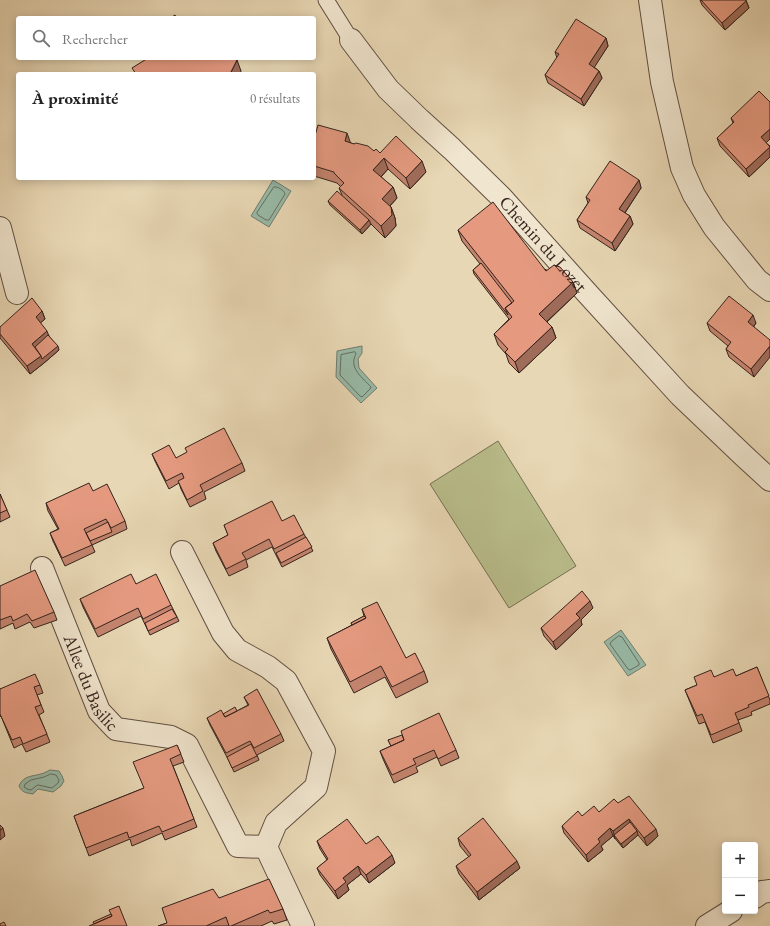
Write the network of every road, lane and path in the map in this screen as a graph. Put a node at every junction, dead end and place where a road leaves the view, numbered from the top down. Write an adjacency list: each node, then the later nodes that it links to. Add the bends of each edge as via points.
1 (326, 0): 3 (lane, Chemin du Lozet)
2 (650, 0): 5 (street, via 662,82 682,168 694,195 714,227 757,280)
3 (351, 40): 7 (street, Chemin du Lozet, via 388,89 501,197 680,395)
4 (0, 228): 6 (street)
5 (770, 290)
6 (17, 293)
7 (770, 480)
8 (182, 552): 10 (street, via 223,633 237,650 268,667 286,681 324,751 316,787 276,823)
9 (42, 568): 10 (street, Allee du Basilic, via 100,711 116,729 171,737 187,745 238,846)
10 (266, 847): 14 (street)
11 (770, 890): 12 (street)
12 (758, 895)
13 (726, 914): 15 (street)
14 (303, 926)
15 (707, 926)

